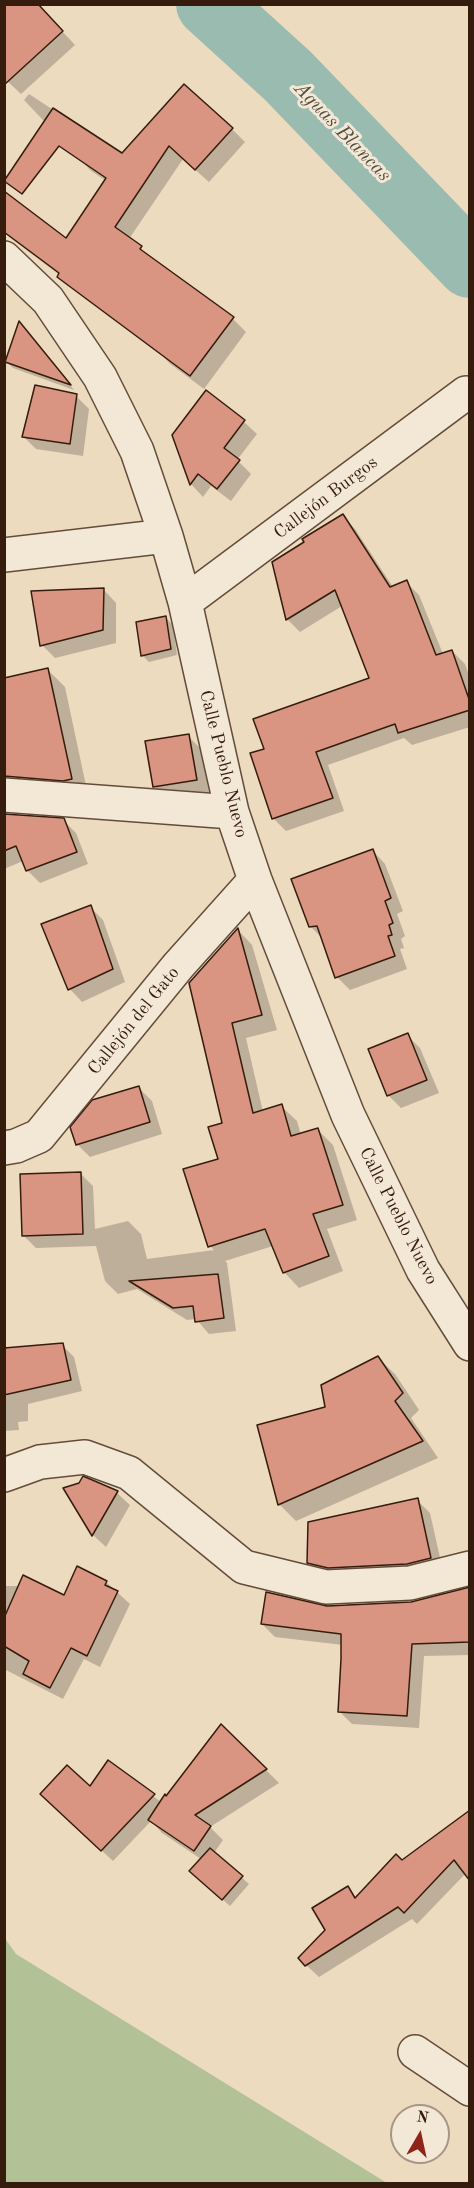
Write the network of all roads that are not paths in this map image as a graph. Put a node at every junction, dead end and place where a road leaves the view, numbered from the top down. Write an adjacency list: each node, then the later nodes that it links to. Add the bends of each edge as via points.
1 (4, 258): 3 (street, Calle Pueblo Nuevo, via 48,300 100,377 136,451)
2 (466, 393): 5 (street, Callejón Burgos)
3 (166, 536): 4 (street); 5 (street, Calle Pueblo Nuevo)
4 (4, 555)
5 (185, 602): 7 (street, Calle Pueblo Nuevo)
6 (4, 795): 7 (street)
7 (232, 812): 8 (street, Calle Pueblo Nuevo)
8 (255, 880): 9 (street, Callejón del Gato, via 178,966 39,1136); 10 (street, Calle Pueblo Nuevo, via 348,1115 423,1270)
9 (4, 1148)
10 (470, 1344)
11 (4, 1475): 12 (street, via 40,1462 85,1457 129,1473 244,1567 326,1587 410,1583)
12 (470, 1568)
13 (415, 2052): 14 (street)
14 (470, 2089)

